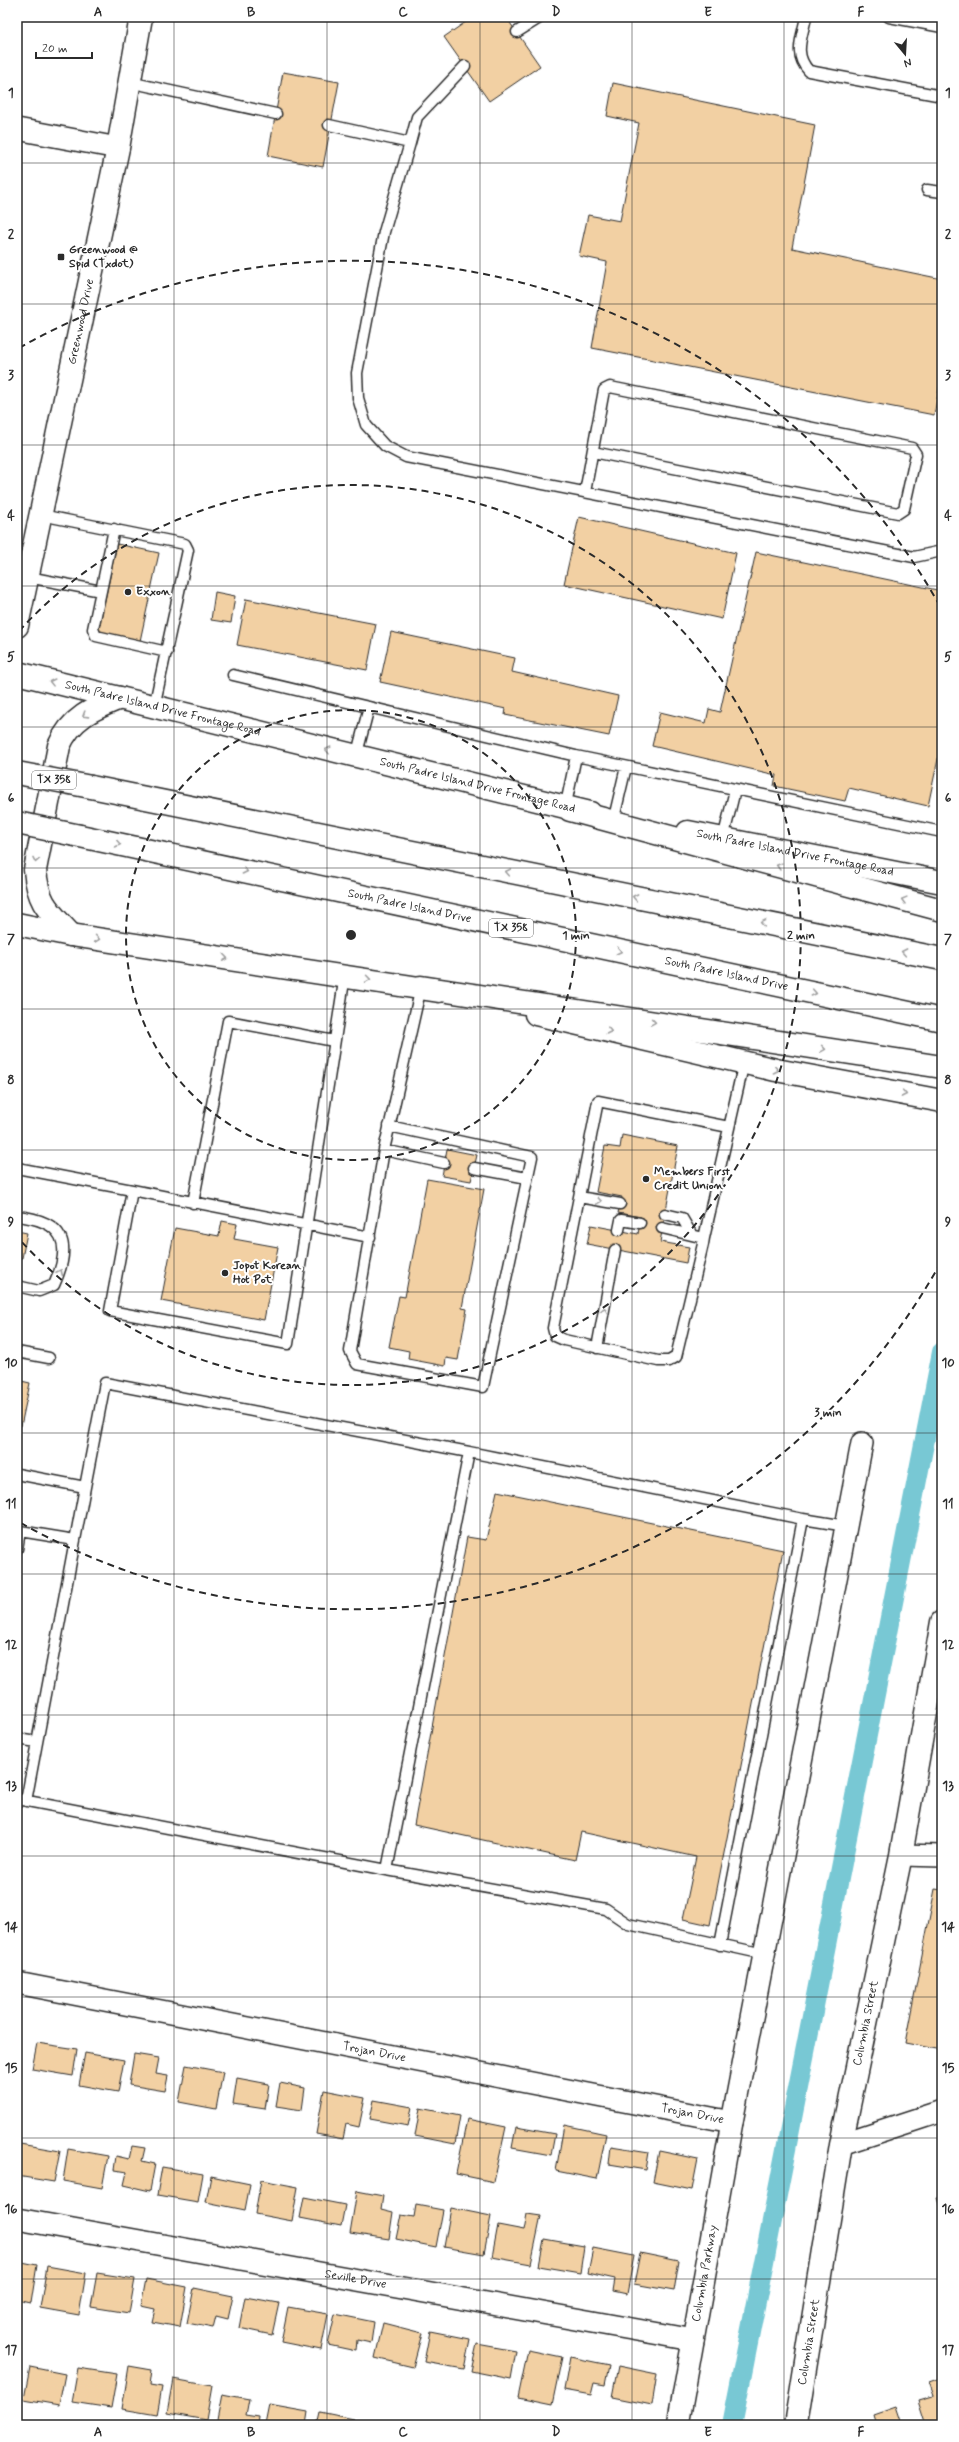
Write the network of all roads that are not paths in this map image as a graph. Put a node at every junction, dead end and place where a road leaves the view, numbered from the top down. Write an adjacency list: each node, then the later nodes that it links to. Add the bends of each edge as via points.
1 (141, 17): 8 (main road, Greenwood Drive)
2 (541, 17): 6 (lane)
3 (806, 17): 9 (lane, via 798,54 802,64 809,71)
4 (889, 17): 5 (lane)
5 (942, 27)
6 (517, 32)
7 (465, 66): 13 (lane, via 417,117)
8 (129, 82): 10 (lane); 14 (main road, Greenwood Drive)
9 (942, 96)
10 (276, 114)
11 (329, 125): 13 (lane)
12 (17, 129): 14 (street)
13 (410, 143): 18 (lane, via 384,232 357,373 358,398 366,424 385,446 406,457)
14 (118, 148): 19 (main road, Greenwood Drive)
15 (927, 190): 16 (lane)
16 (942, 192)
17 (592, 452): 17 (lane, via 604,390 610,387 912,448 916,454 904,509 898,513); 18 (lane)
18 (585, 492): 21 (lane, via 914,557)
19 (41, 515): 20 (lane); 22 (main road, Greenwood Drive)
20 (114, 529): 23 (lane); 25 (lane, via 185,544 188,550)
21 (942, 551)
22 (28, 576): 23 (lane); 24 (main road, Greenwood Drive)
23 (101, 591): 25 (lane, via 93,629 96,636)
24 (17, 626)
25 (167, 652): 29 (lane)
26 (17, 673): 28 (main road, South Padre Island Drive Frontage Road, one-way to 26)
27 (233, 675): 30 (lane)
28 (120, 698): 29 (main road, South Padre Island Drive Frontage Road); 44 (main road, one-way to 44, via 79,718 65,731 59,746 34,870 37,891 45,908)
29 (154, 707): 32 (main road, South Padre Island Drive Frontage Road, one-way to 29)
30 (369, 707): 31 (lane); 32 (lane)
31 (576, 756): 33 (lane); 36 (lane)
32 (356, 757): 36 (main road, South Padre Island Drive Frontage Road)
33 (626, 767): 35 (lane); 37 (lane)
34 (17, 773): 45 (main road, TX 358, one-way to 34, bridge)
35 (735, 790): 39 (lane); 40 (lane)
36 (567, 809): 37 (main road, South Padre Island Drive Frontage Road); 42 (main road, one-way to 36)
37 (614, 818): 40 (main road, South Padre Island Drive Frontage Road)
38 (17, 823): 48 (main road, South Padre Island Drive / TX 358, one-way to 48, bridge)
39 (942, 832)
40 (723, 839): 41 (main road, South Padre Island Drive Frontage Road)
41 (942, 882)
42 (942, 910)
43 (17, 924): 44 (main road)
44 (71, 935): 46 (main road, one-way to 46)
45 (942, 960)
46 (344, 975): 47 (main road, one-way to 47); 49 (lane)
47 (421, 986): 50 (main road, one-way to 50); 51 (main road, one-way to 51); 53 (lane)
48 (942, 1020)
49 (334, 1041): 62 (lane, via 228,1022); 67 (lane)
50 (744, 1062): 52 (main road, one-way to 52); 54 (lane)
51 (942, 1067)
52 (942, 1101)
53 (390, 1126): 55 (lane); 59 (lane, via 532,1157)
54 (729, 1127): 61 (lane, via 598,1101); 72 (lane)
55 (384, 1150): 56 (lane); 71 (lane)
56 (444, 1163)
57 (17, 1168): 60 (lane)
58 (474, 1168): 59 (lane)
59 (527, 1178): 71 (lane, via 483,1387 357,1364 350,1351)
60 (132, 1190): 62 (lane); 67 (lane, via 110,1311 288,1344)
61 (579, 1197): 63 (lane, one-way to 63); 75 (lane, via 552,1328 555,1336 564,1340)
62 (193, 1203): 67 (lane)
63 (620, 1204)
64 (665, 1214): 70 (lane, via 682,1218)
65 (17, 1216): 74 (lane, one-way to 65, via 39,1291 54,1285 64,1264 62,1238 52,1224)
66 (640, 1223): 69 (lane, via 621,1220)
67 (306, 1226): 71 (lane)
68 (662, 1228): 70 (lane)
69 (619, 1230)
70 (692, 1235): 72 (lane)
71 (370, 1237)
72 (704, 1238): 75 (lane, via 676,1358 658,1361)
73 (615, 1250): 75 (lane, one-way to 73)
74 (17, 1286)
75 (597, 1348)
76 (17, 1352): 77 (lane)
77 (49, 1358)
78 (862, 1443): 83 (street, Columbia Parkway)
79 (469, 1452): 81 (lane, via 105,1383); 82 (lane); 92 (lane)
80 (17, 1474): 81 (lane)
81 (85, 1487): 84 (lane)
82 (803, 1519): 83 (lane); 93 (lane)
83 (846, 1526): 94 (street, Columbia Parkway)
84 (75, 1540): 85 (lane, via 20,1531); 88 (lane)
85 (17, 1549)
86 (942, 1622): 90 (main road, Columbia Street)
87 (17, 1739): 88 (lane)
88 (37, 1742): 89 (lane)
89 (21, 1800): 92 (lane)
90 (901, 1855): 91 (street); 98 (main road, Columbia Street)
91 (942, 1856)
92 (387, 1870): 93 (lane, via 606,1909 628,1924)
93 (720, 1945): 94 (lane)
94 (764, 1954): 97 (street, Columbia Parkway)
95 (17, 1983): 97 (street, Trojan Drive)
96 (942, 2110): 98 (street)
97 (732, 2122): 100 (street, Columbia Parkway)
98 (841, 2144): 102 (main road, Columbia Street)
99 (17, 2219): 100 (street, Seville Drive)
100 (693, 2340): 101 (street, Columbia Parkway)
101 (678, 2425)
102 (796, 2425)

